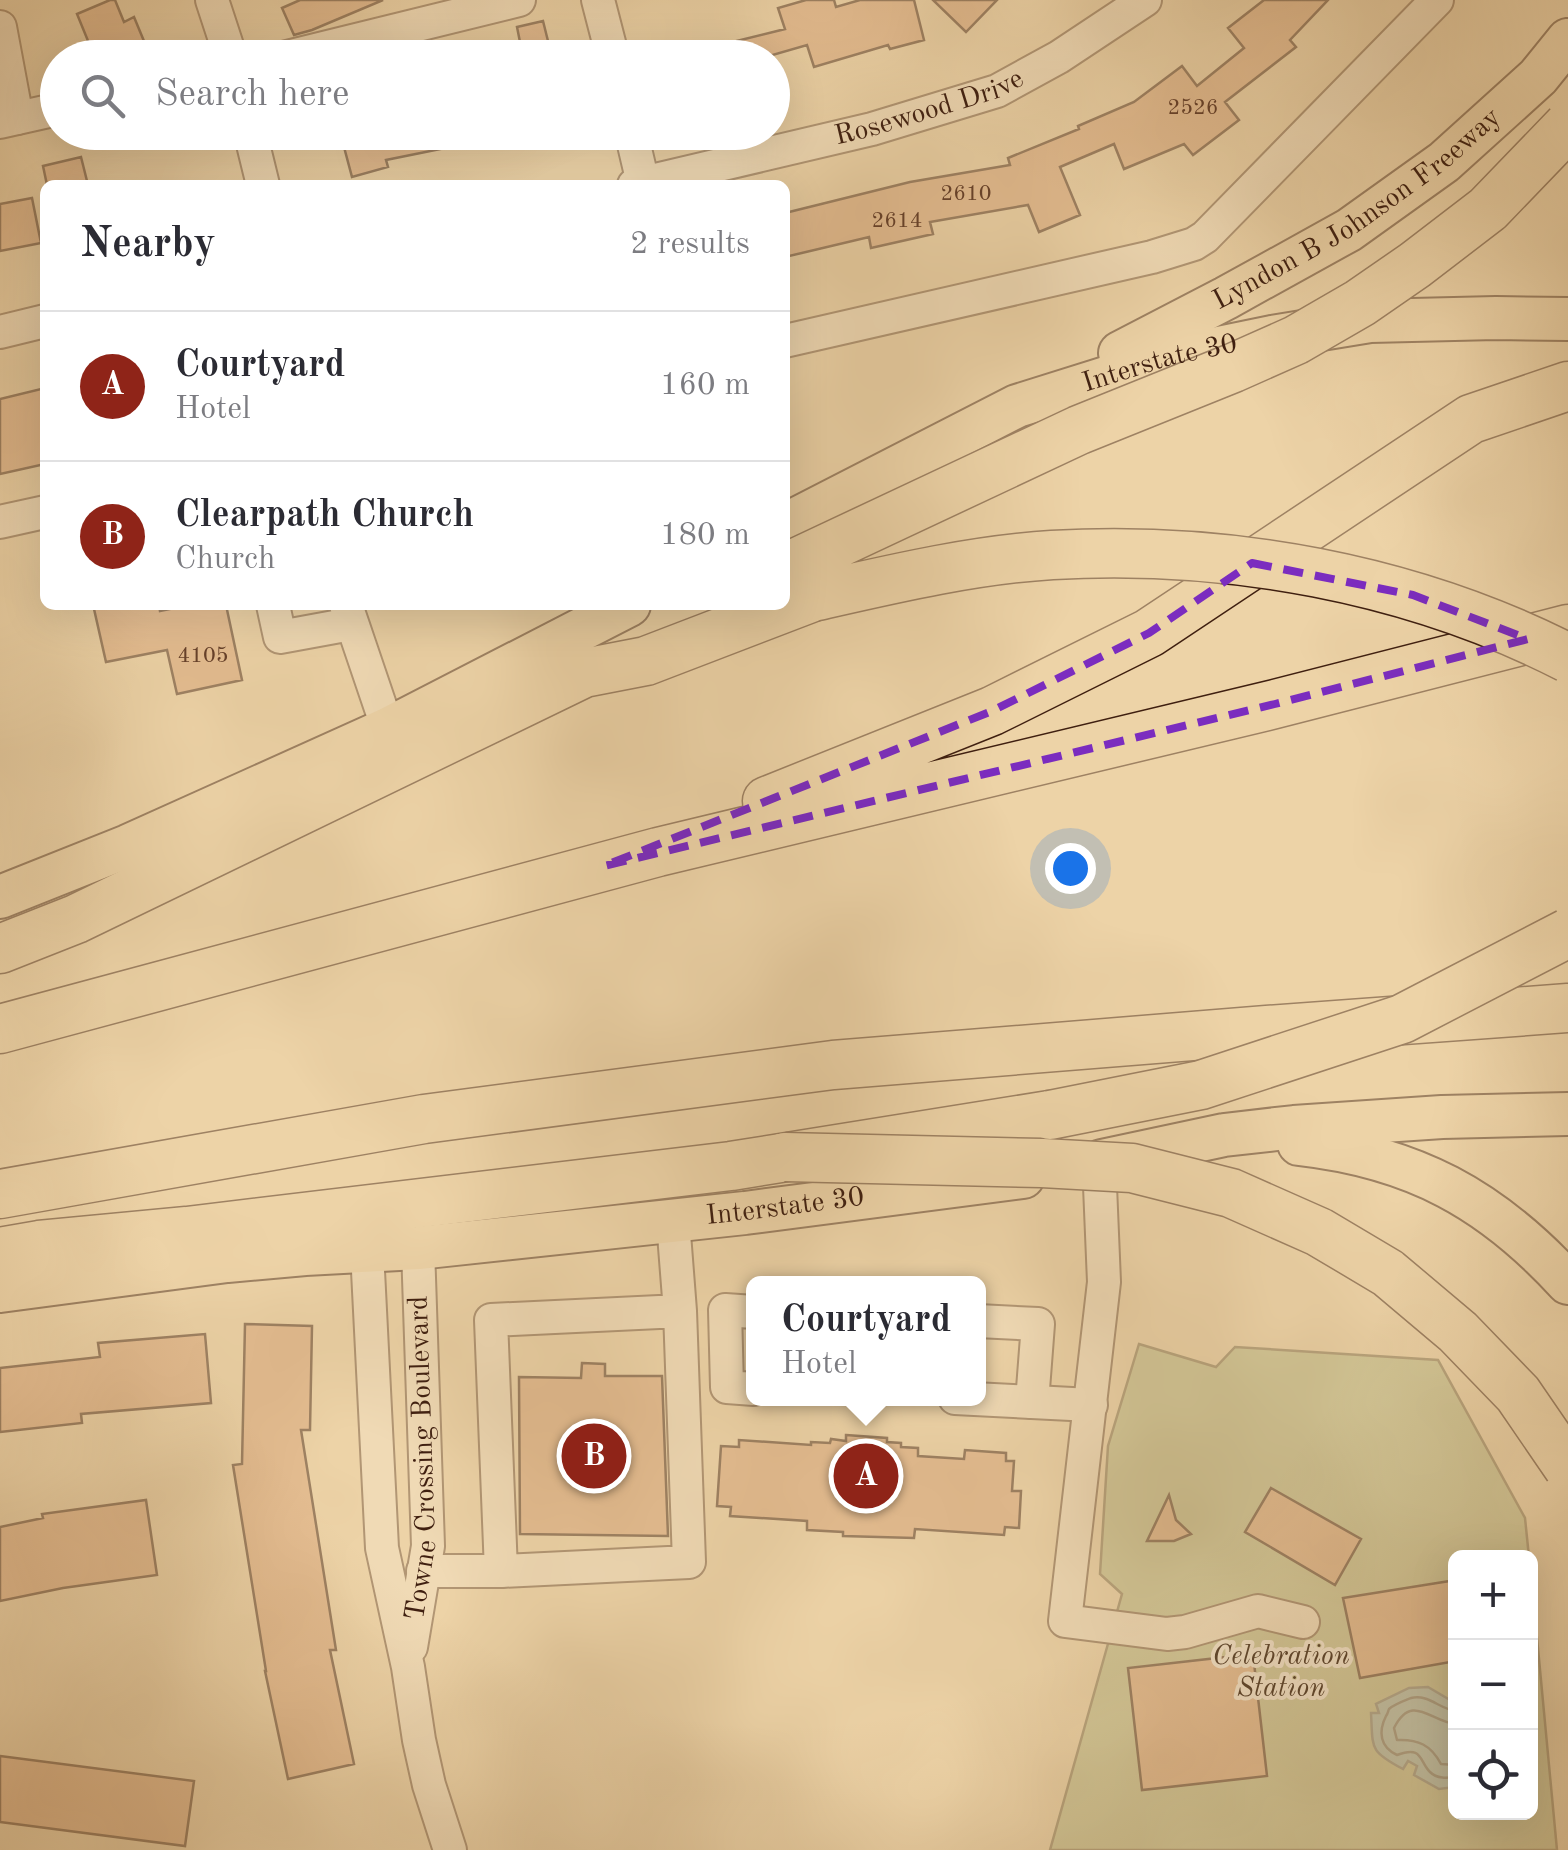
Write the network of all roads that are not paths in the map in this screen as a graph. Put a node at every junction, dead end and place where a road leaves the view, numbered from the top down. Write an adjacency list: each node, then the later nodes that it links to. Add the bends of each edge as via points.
1 (212, 0): 8 (street)
2 (519, 0): 6 (street)
3 (598, 0): 10 (street)
4 (1436, 0): 25 (street, via 1194,244)
5 (1128, 5): 15 (street, Rosewood Drive, via 1059,57 996,91)
6 (414, 12): 9 (street)
7 (0, 27): 13 (street)
8 (225, 40)
9 (334, 40)
10 (608, 40)
11 (1568, 40): 27 (main road, Lyndon B Johnson Freeway, via 1538,77 1444,162 1349,230)
12 (40, 113): 13 (street)
13 (9, 120)
14 (1568, 126): 31 (highway, bridge, via 1488,208 1374,294 1296,340 1079,430)
15 (790, 148)
16 (254, 150): 19 (street)
17 (633, 150): 20 (street)
18 (783, 150): 21 (street, Rosewood Drive)
19 (262, 180)
20 (637, 180)
21 (655, 180)
22 (1568, 319): 27 (main road, Interstate 30, via 1370,321 1170,358)
23 (40, 322): 24 (street)
24 (0, 332)
25 (790, 340)
26 (1568, 386): 41 (highway, via 1471,419 1150,633 992,711)
27 (1017, 406): 30 (main road, Interstate 30)
28 (40, 513): 29 (street)
29 (0, 522)
30 (790, 522)
31 (799, 582): 38 (highway, bridge, via 1049,555 1212,558 1412,595)
32 (274, 610): 36 (street, via 280,637)
33 (619, 610): 40 (main road)
34 (704, 610): 39 (highway)
35 (745, 610): 39 (highway, via 646,661)
36 (349, 614): 40 (street)
37 (1568, 629): 41 (highway)
38 (1568, 658)
39 (584, 672): 44 (highway, via 76,919)
40 (388, 729): 42 (main road)
41 (604, 866): 46 (highway)
42 (0, 898)
43 (1568, 933): 49 (highway, bridge, via 1402,1018 1201,1085)
44 (0, 948)
45 (1568, 1008): 51 (highway, via 832,1065 424,1119)
46 (0, 1029)
47 (1568, 1114): 48 (main road, Interstate 30, via 1442,1116)
48 (1224, 1135): 50 (main road, Interstate 30); 56 (main road, via 1331,1148 1442,1183 1492,1213)
49 (785, 1157): 53 (highway); 65 (highway, bridge, via 1132,1168 1231,1193 1319,1232 1388,1273 1518,1394)
50 (1098, 1162): 52 (main road, Interstate 30, via 1027,1177); 64 (street, via 1104,1282)
51 (0, 1194)
52 (673, 1221): 54 (main road, Interstate 30); 58 (street)
53 (354, 1232): 54 (main road, Interstate 30); 55 (highway, via 187,1232); 57 (main road, Interstate 30, via 227,1261); 69 (street, Towne Crossing Boulevard, via 382,1548)
54 (418, 1248): 67 (street, Towne Crossing Boulevard)
55 (0, 1252)
56 (1568, 1284)
57 (0, 1291)
58 (680, 1310): 66 (street, via 491,1320); 66 (street, via 689,1562)
59 (746, 1311): 61 (street, via 725,1310 727,1387)
60 (986, 1322): 63 (street, via 1038,1324)
61 (746, 1388)
62 (986, 1400): 63 (street)
63 (1032, 1402): 64 (street)
64 (1091, 1405): 68 (street, via 1065,1621 1167,1634 1258,1611)
65 (1568, 1467)
66 (500, 1570): 67 (street)
67 (424, 1572): 69 (street, Towne Crossing Boulevard)
68 (1303, 1622)
69 (408, 1667): 70 (street, Towne Crossing Boulevard, via 428,1785)
70 (450, 1850)

